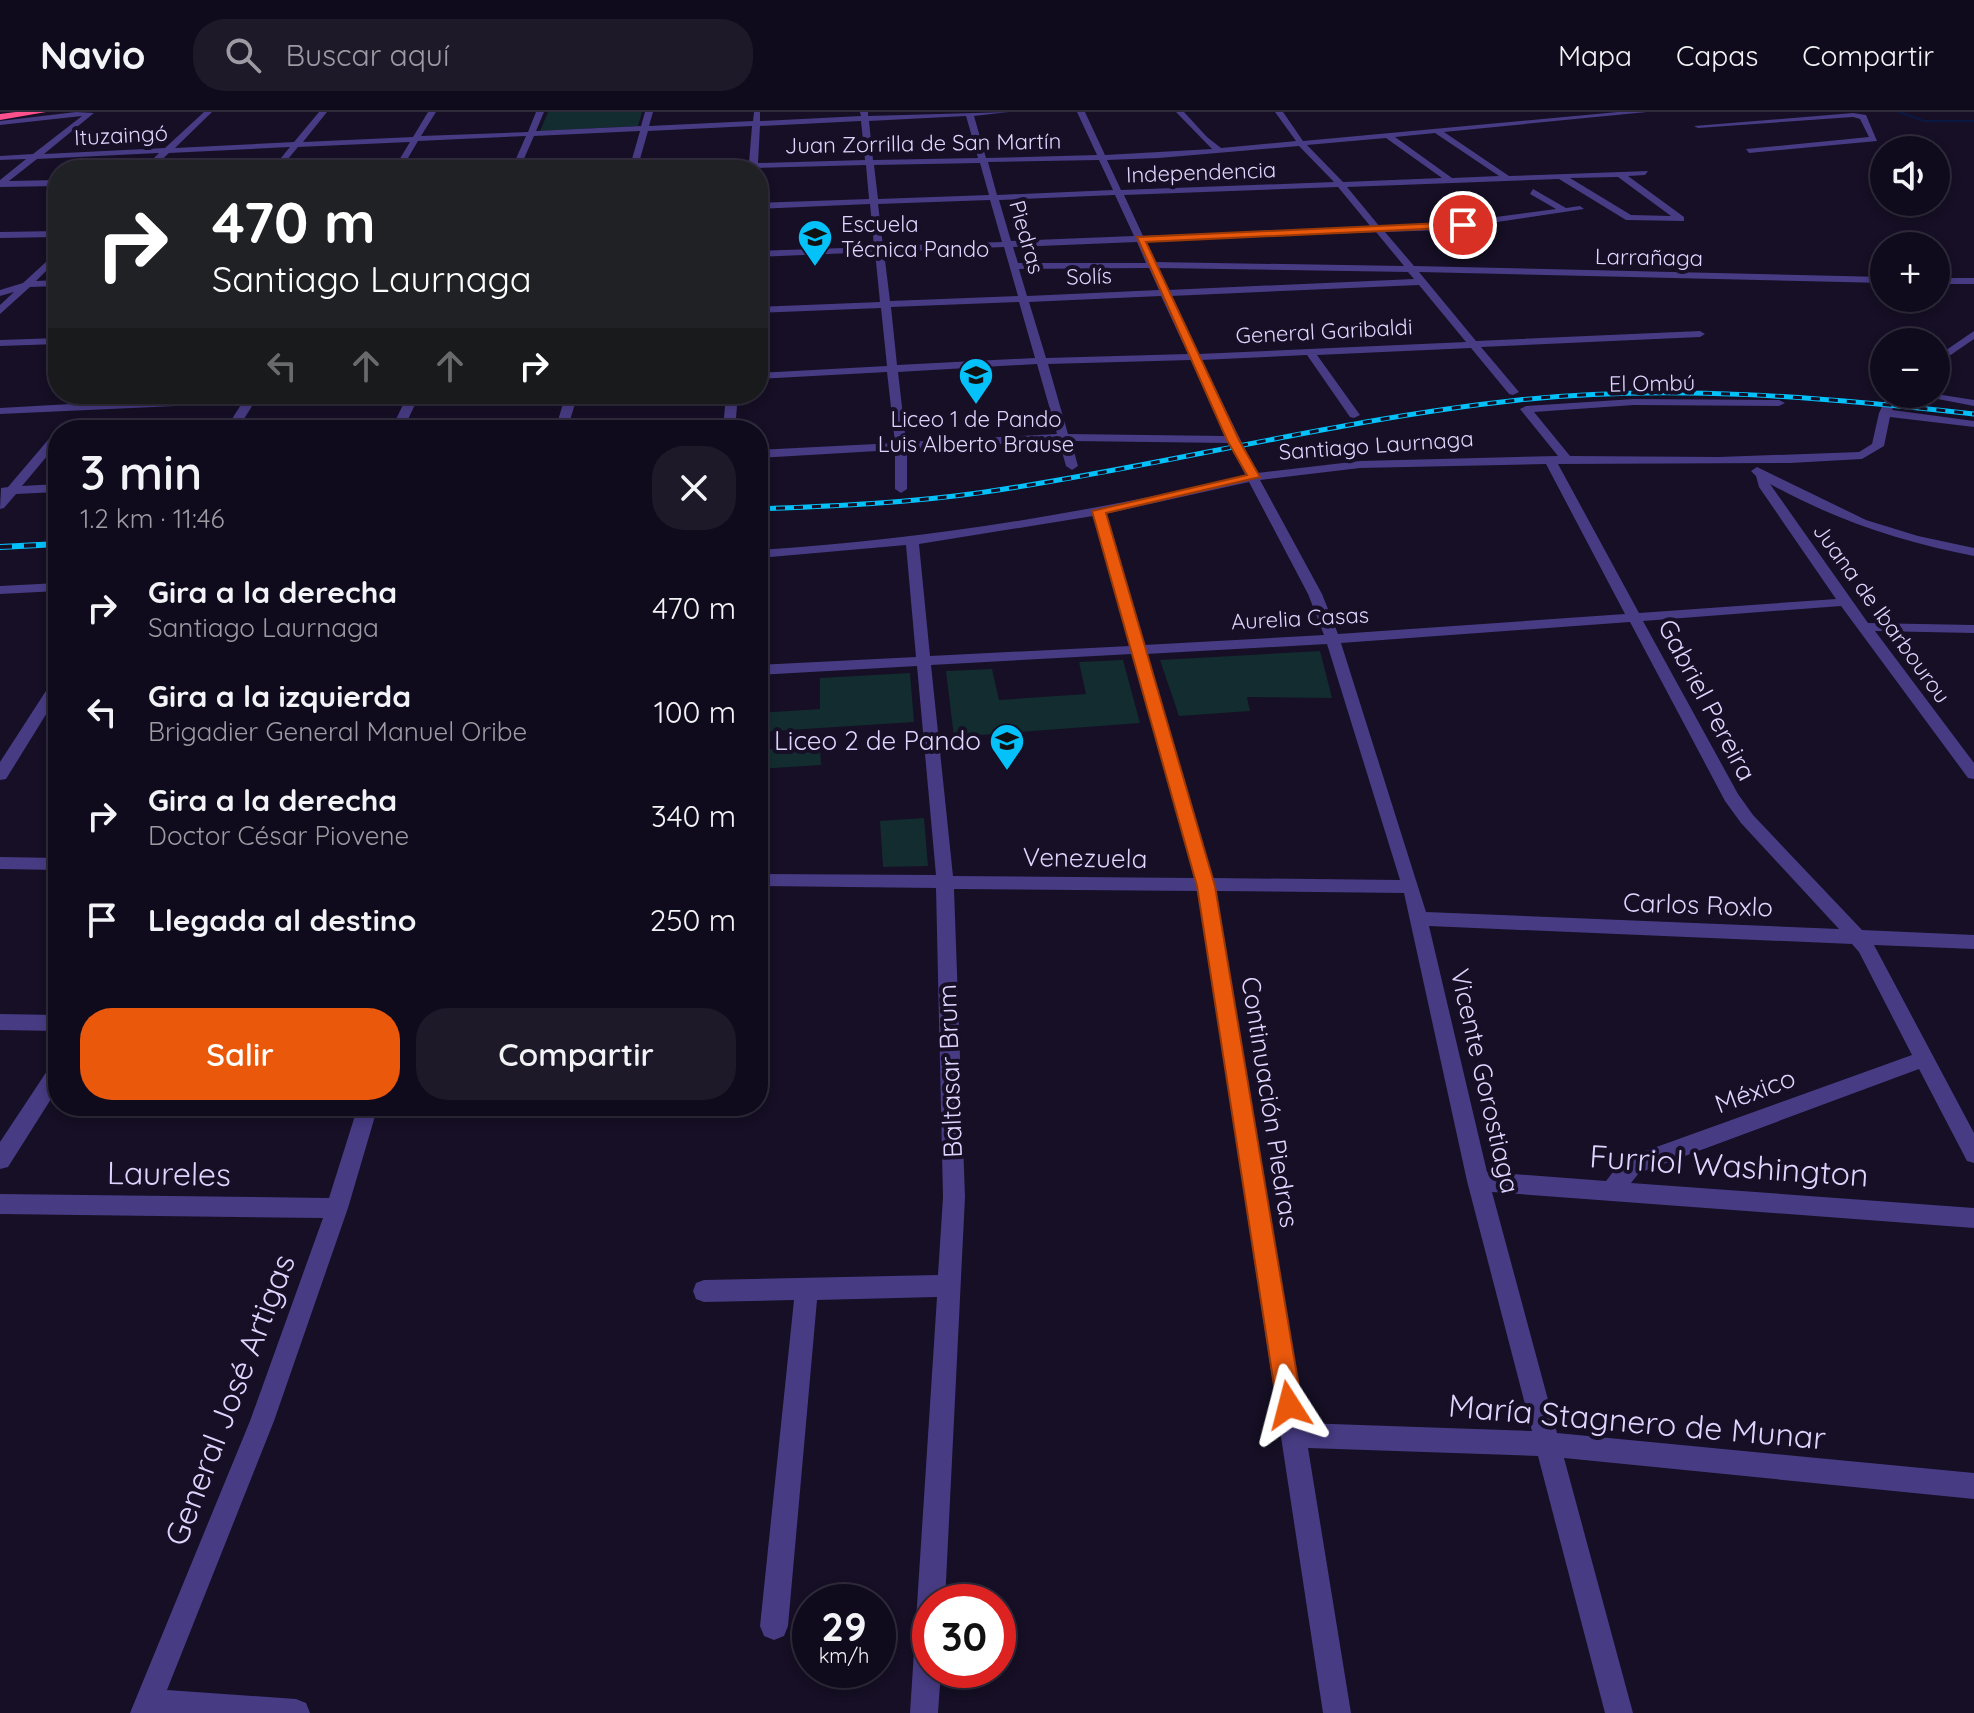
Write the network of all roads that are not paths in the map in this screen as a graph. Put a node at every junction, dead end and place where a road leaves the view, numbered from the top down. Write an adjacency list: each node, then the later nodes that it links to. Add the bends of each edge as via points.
1 (41, 112): 17 (highway)
2 (92, 112): 19 (street); 33 (street)
3 (208, 112): 30 (street)
4 (323, 112): 28 (street)
5 (432, 112): 26 (street)
6 (540, 112): 24 (street)
7 (649, 112): 22 (street)
8 (757, 112): 20 (street)
9 (1005, 112): 15 (street, Ituzaingó)
10 (1081, 112): 34 (street, Vicente Gorostiaga)
11 (1180, 112): 31 (street)
12 (1279, 112): 27 (street)
13 (1643, 112): 23 (street, Juan Zorrilla de San Martín)
14 (1746, 112): 18 (street)
15 (969, 113): 16 (street, Ituzaingó); 36 (street, Piedras)
16 (865, 115): 20 (street, Ituzaingó); 43 (street)
17 (0, 117)
18 (1764, 121): 21 (street); 29 (street); 29 (street, via 1859,116 1874,139)
19 (0, 123)
20 (757, 123): 22 (street, Ituzaingó); 42 (street)
21 (1698, 126)
22 (645, 128): 24 (street, Ituzaingó); 41 (street)
23 (1435, 130): 25 (street, Juan Zorrilla de San Martín); 48 (street)
24 (531, 134): 26 (street, Ituzaingó); 40 (street)
25 (1387, 135): 27 (street, Juan Zorrilla de San Martín); 49 (street)
26 (417, 139): 28 (street, Ituzaingó); 39 (street)
27 (1301, 143): 31 (street, Juan Zorrilla de San Martín); 52 (street)
28 (296, 144): 30 (street, Ituzaingó); 38 (street)
29 (1815, 146): 32 (street)
30 (167, 151): 33 (street, Ituzaingó); 37 (street)
31 (1220, 151): 34 (street, Juan Zorrilla de San Martín)
32 (1749, 151)
33 (35, 157): 35 (street, Ituzaingó); 51 (street)
34 (1102, 157): 36 (street, Juan Zorrilla de San Martín); 54 (street, Vicente Gorostiaga)
35 (0, 158)
36 (983, 158): 43 (street, Juan Zorrilla de San Martín); 55 (street, Piedras)
37 (157, 160)
38 (283, 160)
39 (403, 160)
40 (519, 160)
41 (636, 160)
42 (754, 160)
43 (869, 162): 44 (street, Juan Zorrilla de San Martín); 56 (street)
44 (768, 166)
45 (1645, 173): 46 (street, Independencia)
46 (1621, 175): 47 (street, Independencia); 47 (street, via 1681,219 1629,218)
47 (1562, 177): 48 (street, Independencia)
48 (1509, 179): 49 (street, Independencia)
49 (1451, 181): 52 (street, Independencia)
50 (48, 183): 51 (street)
51 (0, 184)
52 (1341, 185): 54 (street, Independencia); 60 (street)
53 (1533, 192): 59 (street)
54 (1119, 194): 55 (street, Independencia); 63 (street, Vicente Gorostiaga)
55 (994, 196): 56 (street, Independencia); 64 (street, Piedras)
56 (874, 202): 57 (street, Independencia); 65 (street)
57 (768, 206)
58 (1580, 209): 59 (street)
59 (1565, 211): 60 (street)
60 (1378, 230): 63 (street); 70 (street)
61 (48, 234): 62 (street)
62 (0, 235)
63 (1140, 239): 64 (street); 68 (street, Vicente Gorostiaga)
64 (1008, 242): 65 (street); 69 (street, Piedras)
65 (878, 250): 66 (street); 80 (street)
66 (768, 254)
67 (48, 264): 74 (street)
68 (1152, 265): 69 (street, Larrañaga); 70 (street, Larrañaga); 78 (street, Vicente Gorostiaga)
69 (1015, 266): 79 (street, Piedras)
70 (1412, 271): 71 (street, Larrañaga); 75 (street)
71 (1870, 280)
72 (1950, 281): 73 (street)
73 (1974, 281)
74 (26, 282): 76 (street); 77 (street); 82 (street)
75 (1421, 282): 78 (street, Solís); 87 (street)
76 (48, 283)
77 (3, 290)
78 (1165, 293): 79 (street, Solís); 90 (street, Vicente Gorostiaga)
79 (1023, 297): 80 (street, Solís); 91 (street, Piedras)
80 (884, 306): 81 (street, Solís); 92 (street)
81 (768, 310)
82 (0, 311)
83 (1700, 334): 87 (street, General Garibaldi)
84 (1974, 334): 89 (street)
85 (48, 341): 86 (street)
86 (0, 343)
87 (1473, 344): 88 (street, General Garibaldi); 94 (street)
88 (1310, 352): 90 (street, General Garibaldi); 104 (street)
89 (1950, 352)
90 (1195, 357): 91 (street, General Garibaldi); 108 (street, Vicente Gorostiaga)
91 (1041, 361): 92 (street, General Garibaldi); 107 (street, Piedras)
92 (890, 370): 93 (street, General Garibaldi); 110 (street)
93 (768, 376)
94 (1513, 392)
95 (1950, 399): 97 (street)
96 (1779, 403): 113 (street, El Ombú, via 1634,402 1526,409)
97 (1974, 403)
98 (84, 404): 100 (street)
99 (128, 404): 100 (street)
100 (81, 407): 102 (street); 105 (street)
101 (1887, 408): 103 (street)
102 (0, 411)
103 (1885, 413): 106 (street); 114 (street, Santiago Laurnaga, via 1873,452)
104 (1354, 415)
105 (72, 418)
106 (1974, 424)
107 (1062, 437): 108 (street); 110 (street); 115 (street, Piedras)
108 (1233, 440): 117 (street, Vicente Gorostiaga)
109 (48, 446): 120 (street)
110 (901, 448): 111 (street); 119 (street)
111 (768, 454)
112 (1550, 460): 113 (street, Santiago Laurnaga); 117 (street, Santiago Laurnaga, via 1463,459); 129 (street, Gabriel Pereira)
113 (1567, 460): 114 (street, Santiago Laurnaga)
114 (1739, 461): 116 (street)
115 (1072, 466)
116 (1762, 474): 124 (street, via 1857,524); 128 (street, Juana de Ibarbourou, via 1765,487)
117 (1254, 477): 122 (street, Santiago Laurnaga); 132 (street, Vicente Gorostiaga)
118 (48, 489): 120 (street)
119 (901, 489)
120 (6, 491): 121 (street)
121 (0, 505)
122 (1098, 511): 123 (street, Santiago Laurnaga); 133 (street, Continuación Piedras)
123 (912, 541): 125 (street, Santiago Laurnaga); 134 (street, Baltasar Brum)
124 (1974, 552)
125 (768, 553)
126 (48, 588): 127 (street)
127 (0, 590)
128 (1845, 602): 129 (street, Aurelia Casas); 130 (street, Juana de Ibarbourou)
129 (1636, 616): 132 (street, Aurelia Casas); 148 (street, Gabriel Pereira, via 1731,797)
130 (1863, 627): 131 (street); 139 (street, Juana de Ibarbourou)
131 (1974, 629)
132 (1334, 639): 133 (street, Aurelia Casas); 146 (street, Vicente Gorostiaga)
133 (1138, 649): 134 (street, Aurelia Casas); 145 (street, Continuación Piedras)
134 (925, 661): 135 (street, Aurelia Casas); 144 (street, Baltasar Brum)
135 (768, 669)
136 (48, 699): 137 (street)
137 (40, 711): 138 (street); 140 (street)
138 (48, 711)
139 (1974, 774)
140 (0, 775)
141 (0, 863): 142 (street)
142 (48, 864)
143 (768, 880): 144 (street, Venezuela)
144 (945, 882): 145 (street, Venezuela); 162 (street, Baltasar Brum, via 954,1197)
145 (1206, 886): 146 (street, Venezuela); 165 (street, Continuación Piedras)
146 (1411, 887): 147 (street, Vicente Gorostiaga)
147 (1420, 919): 148 (street, Carlos Roxlo); 157 (street, Vicente Gorostiaga)
148 (1859, 936): 149 (street, Carlos Roxlo); 152 (street, Gabriel Pereira)
149 (1974, 942)
150 (0, 1022): 151 (street)
151 (48, 1023)
152 (1926, 1058): 155 (street, Gabriel Pereira); 158 (street, México, via 1631,1166)
153 (48, 1086): 156 (street)
154 (365, 1116): 160 (street, General José Artigas)
155 (1974, 1154)
156 (0, 1160)
157 (1478, 1181): 158 (street, Furriol Washington); 166 (street, Vicente Gorostiaga)
158 (1612, 1189): 161 (street, Furriol Washington)
159 (0, 1204): 160 (street, Laureles)
160 (337, 1208): 171 (street, General José Artigas, via 262,1421)
161 (1974, 1218)
162 (949, 1286): 163 (street); 168 (street, Baltasar Brum)
163 (807, 1289): 164 (street); 169 (street)
164 (704, 1291)
165 (1294, 1435): 166 (street, María Stagnero de Munar); 174 (street, Continuación Piedras)
166 (1546, 1444): 167 (street, María Stagnero de Munar); 175 (street, Vicente Gorostiaga)
167 (1974, 1486)
168 (932, 1584)
169 (774, 1626)
170 (925, 1688): 173 (street)
171 (146, 1708): 172 (street)
172 (296, 1713)
173 (924, 1713)
174 (1337, 1713)
175 (1619, 1713)

